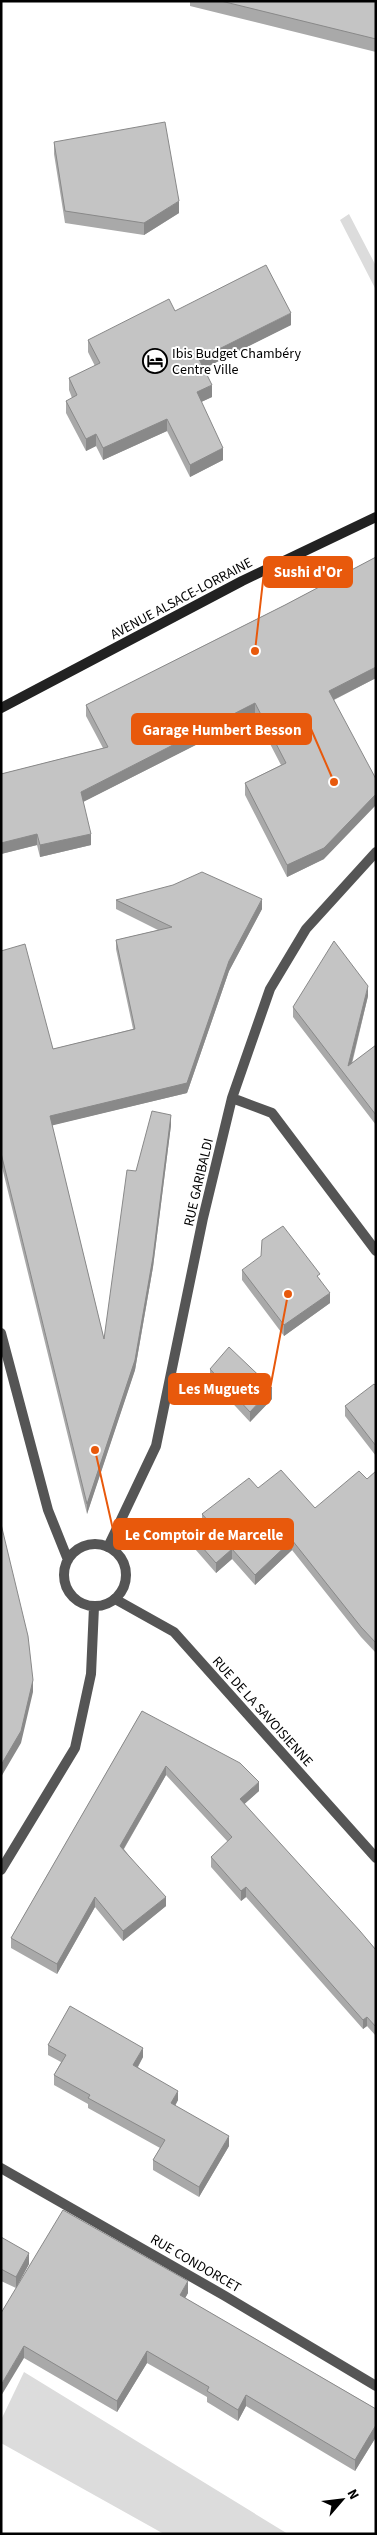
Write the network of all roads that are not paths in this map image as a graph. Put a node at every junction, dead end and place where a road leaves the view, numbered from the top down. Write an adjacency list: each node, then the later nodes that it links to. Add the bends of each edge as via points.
1 (376, 517): 2 (main road, AVENUE ALSACE-LORRAINE, via 242,581)
2 (1, 708)
3 (376, 852): 4 (street, RUE GARIBALDI, via 306,929 270,989)
4 (232, 1098): 5 (street, via 272,1113); 7 (street, RUE GARIBALDI, via 156,1446)
5 (376, 1251)
6 (1, 1332): 8 (street, via 48,1510)
7 (108, 1547): 8 (street, via 99,1544 81,1547); 9 (street, via 123,1561 126,1571 126,1582)
8 (68, 1560): 10 (street, via 64,1581 68,1590 75,1599)
9 (115, 1600): 10 (street); 11 (street, RUE DE LA SAVOISIENNE, via 174,1632)
10 (94, 1607): 12 (street, via 91,1674 75,1748)
11 (376, 1858)
12 (1, 1870)
13 (1, 2168): 14 (street, RUE CONDORCET)
14 (376, 2386)

